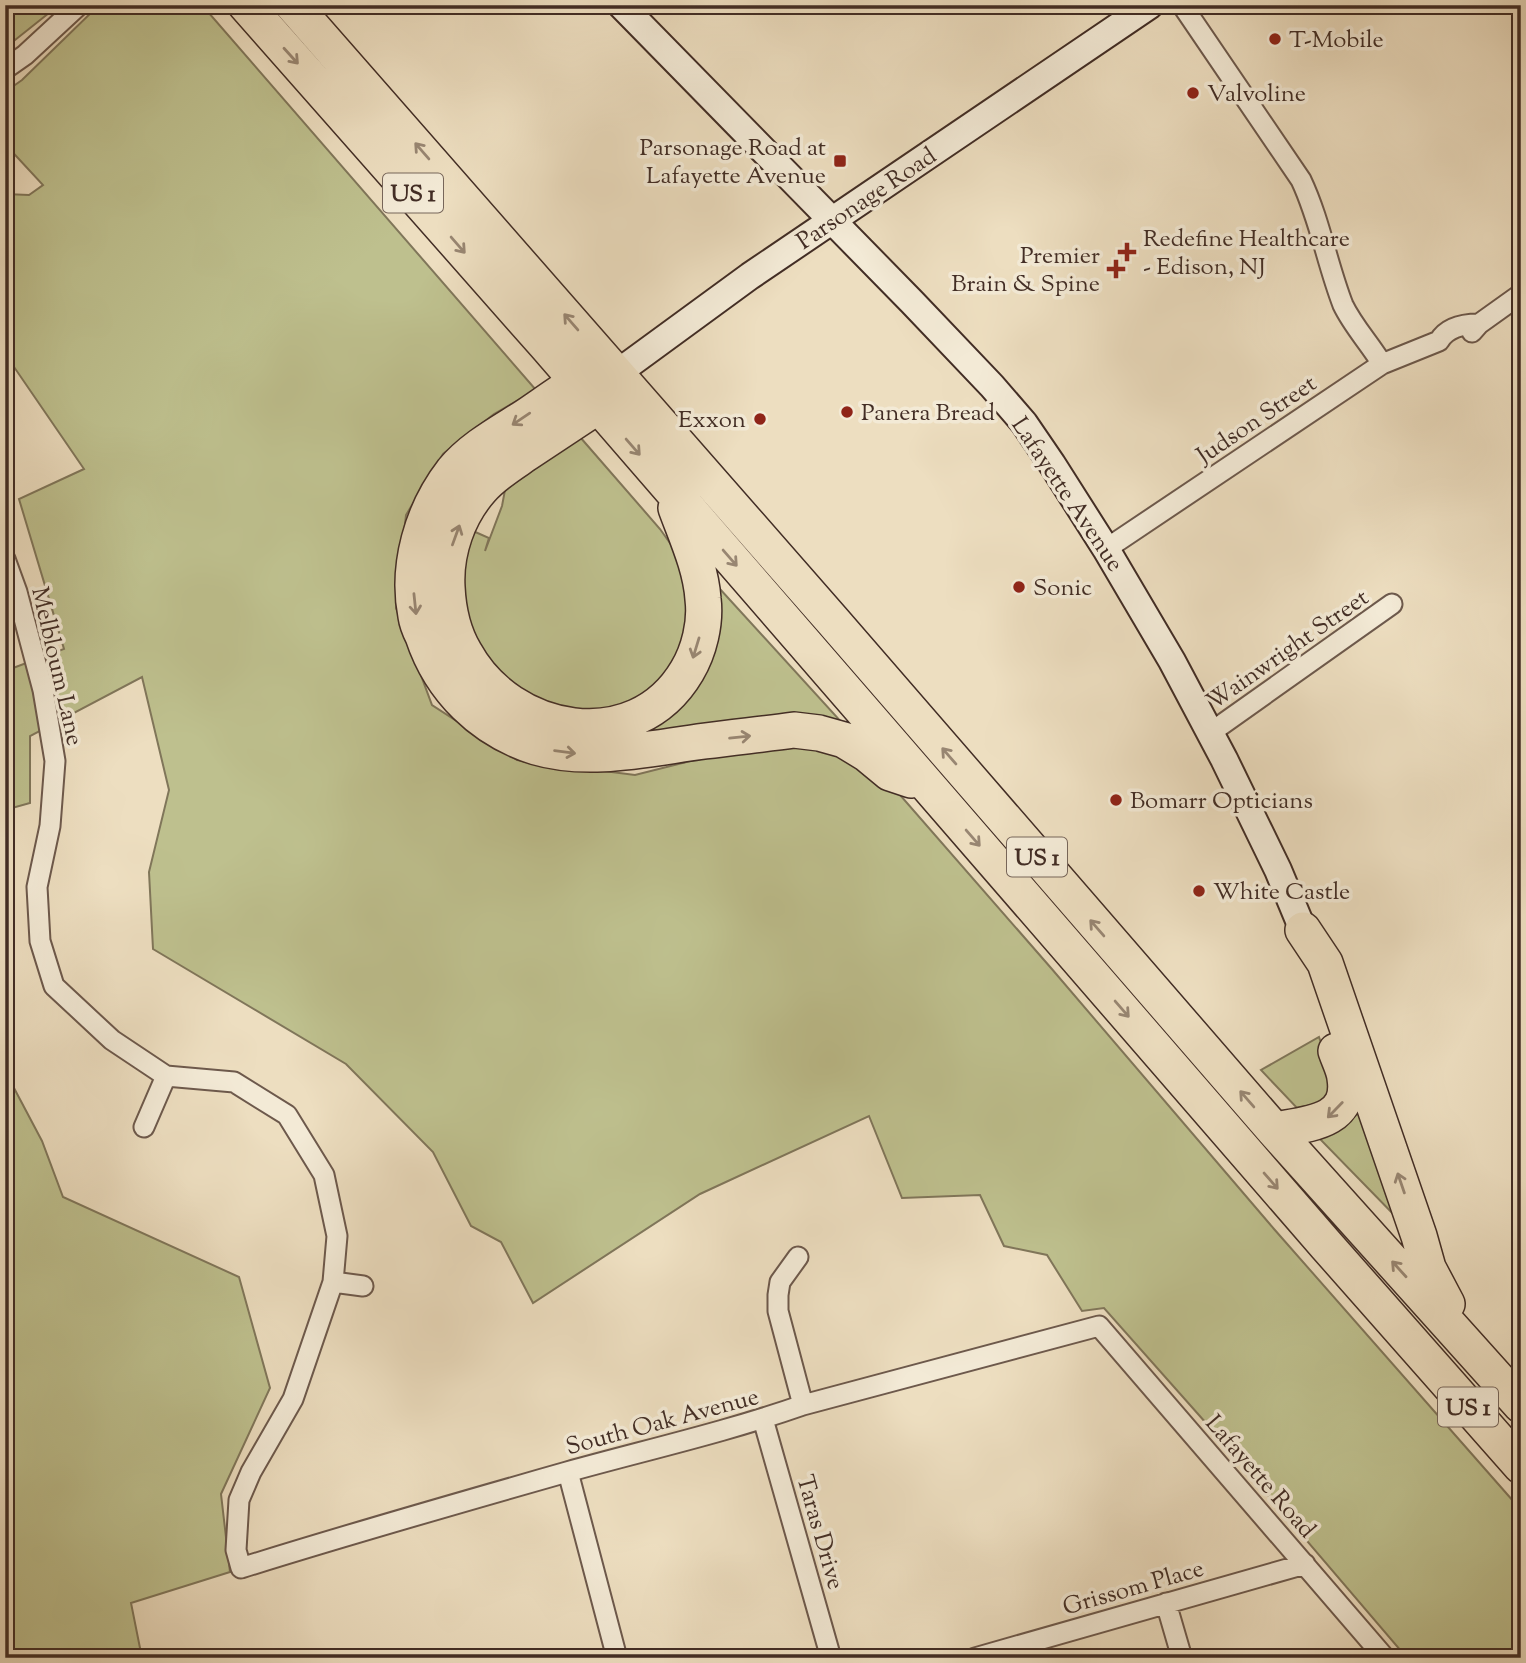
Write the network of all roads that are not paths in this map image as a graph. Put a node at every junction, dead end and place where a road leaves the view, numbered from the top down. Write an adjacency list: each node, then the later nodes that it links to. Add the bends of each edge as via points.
1 (79, 5): 7 (street)
2 (246, 5): 12 (highway, US 1, one-way to 12)
3 (293, 5): 11 (highway, US 1, one-way to 3)
4 (621, 5): 8 (street, Lafayette Avenue)
5 (1150, 5): 8 (street, Parsonage Road)
6 (1182, 5): 10 (street, via 1301,180 1345,309)
7 (5, 69)
8 (831, 220): 11 (street, Parsonage Road); 14 (street, Lafayette Avenue, via 1024,423)
9 (1521, 294): 10 (street, Judson Street, via 1479,324 1463,324 1439,341)
10 (1382, 364): 14 (street, Judson Street)
11 (616, 374): 12 (highway); 22 (highway, US 1, one-way to 11)
12 (588, 394): 13 (highway, US 1, one-way to 13); 13 (highway, one-way to 12, via 704,601 696,654 673,692 647,713 598,727 556,722 511,703 475,669 453,626 446,575 451,547 481,489); 18 (highway, one-way to 18, via 472,452 454,470 429,512 414,567 416,617 426,647 455,694 493,728 538,748 586,754 794,730 844,740 890,773)
13 (669, 488): 18 (highway, US 1, one-way to 18)
14 (1106, 549): 17 (street, Lafayette Avenue)
15 (5, 559): 20 (street, Melbloum Lane, via 43,690 55,761 50,826 37,887 40,941 54,986 111,1040)
16 (1392, 604): 17 (street, Wainwright Street)
17 (1210, 733): 19 (street, Lafayette Avenue)
18 (928, 786): 31 (highway, US 1, one-way to 31)
19 (1303, 930): 22 (highway, one-way to 22, via 1315,989 1345,1077 1346,1097 1326,1119); 27 (highway, one-way to 19, via 1428,1268 1325,963)
20 (166, 1076): 21 (street); 24 (street, Melbloum Lane, via 234,1082 287,1115 324,1175 337,1237)
21 (144, 1127)
22 (1274, 1130): 27 (highway, US 1, one-way to 22)
23 (798, 1257): 28 (street, via 780,1282 778,1311)
24 (332, 1282): 25 (street); 34 (street, Melbloum Lane, via 293,1399 239,1500 236,1550)
25 (363, 1286)
26 (1099, 1326): 28 (street, South Oak Avenue); 33 (street, Lafayette Road)
27 (1461, 1338): 29 (highway, US 1)
28 (803, 1405): 30 (street, South Oak Avenue)
29 (1521, 1405)
30 (763, 1419): 32 (street, South Oak Avenue); 37 (street, Taras Drive)
31 (1521, 1466)
32 (568, 1472): 34 (street, South Oak Avenue); 36 (street)
33 (1305, 1564): 35 (street, Grissom Place); 40 (street, Lafayette Road)
34 (241, 1569)
35 (1166, 1603): 38 (street, Grissom Place); 39 (street)
36 (617, 1658)
37 (831, 1658)
38 (975, 1658)
39 (1182, 1658)
40 (1385, 1658)

